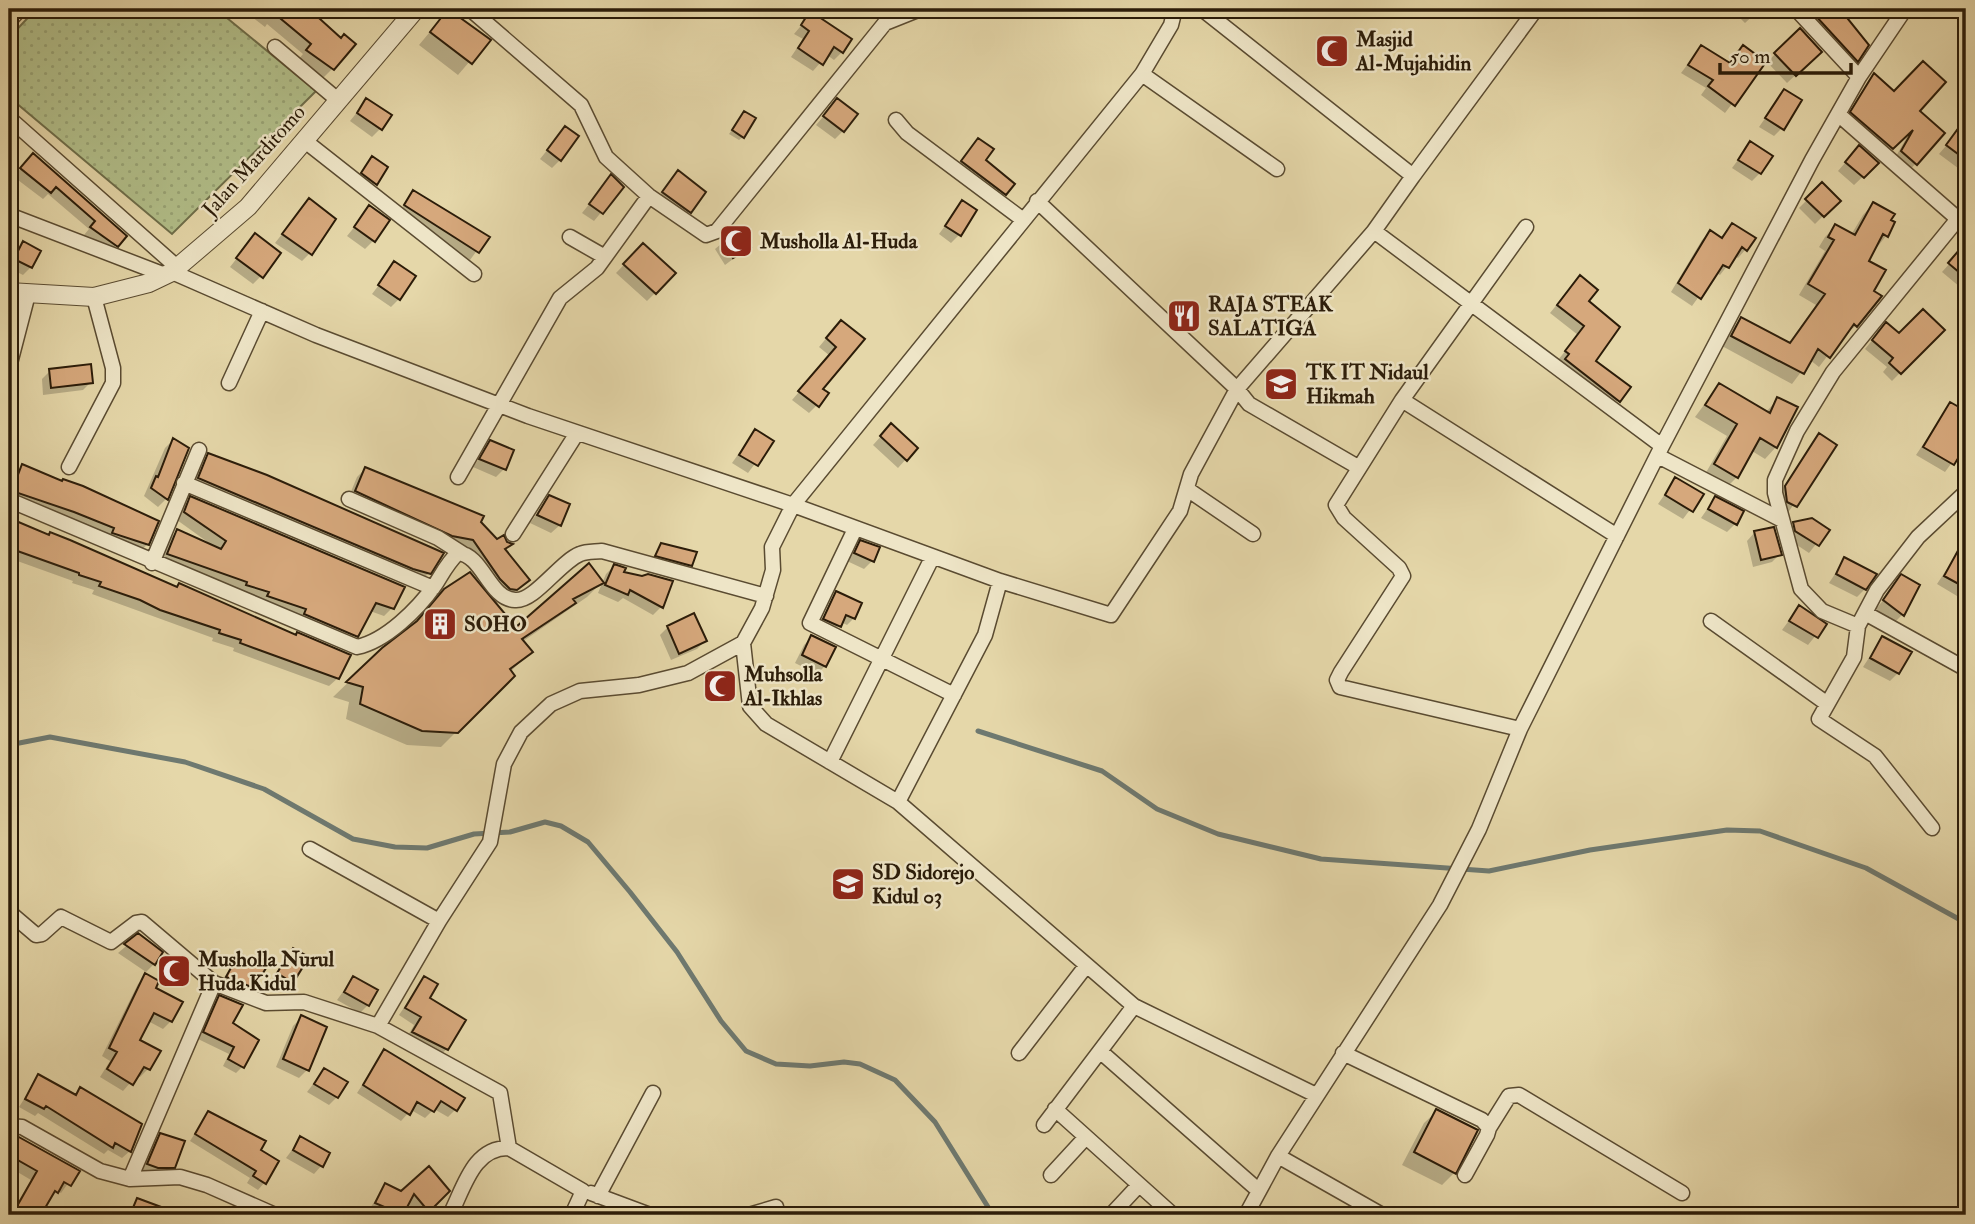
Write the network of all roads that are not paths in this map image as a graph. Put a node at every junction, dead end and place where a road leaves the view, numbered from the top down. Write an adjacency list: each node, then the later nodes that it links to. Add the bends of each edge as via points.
1 (20, 9): 10 (street)
2 (416, 9): 14 (street, Jalan Marditomo)
3 (470, 9): 21 (street, via 582,105 606,157)
4 (920, 9): 21 (street, via 885,23 717,231 698,232)
5 (1175, 9): 12 (street, via 1171,25)
6 (1202, 9): 20 (street)
7 (1536, 9): 20 (street)
8 (1796, 9): 13 (street)
9 (1905, 9): 13 (street)
10 (9, 21)
11 (275, 47): 14 (street)
12 (1142, 74): 19 (street); 22 (street)
13 (1859, 77): 15 (street)
14 (339, 101): 18 (street, Jalan Marditomo)
15 (1838, 114): 25 (street); 44 (street)
16 (9, 118): 30 (street)
17 (896, 120): 24 (street)
18 (305, 141): 30 (street, Jalan Marditomo, via 248,207); 31 (street)
19 (1277, 169)
20 (1413, 176): 27 (street)
21 (649, 196): 29 (street)
22 (1037, 201): 24 (street); 39 (street)
23 (9, 215): 30 (street)
24 (1022, 219): 53 (street)
25 (1962, 223): 54 (street, via 1833,372 1818,396 1775,480)
26 (1525, 227): 35 (street)
27 (1374, 231): 35 (street); 39 (street)
28 (570, 237): 29 (street)
29 (605, 257): 41 (street, via 560,298)
30 (171, 272): 34 (street, Jalan Marditomo, via 149,283); 36 (street)
31 (474, 274)
32 (9, 292): 33 (street, Jalan Marditomo)
33 (28, 294): 34 (street, Jalan Marditomo); 37 (street)
34 (94, 297): 45 (street, via 113,383)
35 (1470, 301): 40 (street); 44 (street)
36 (261, 311): 38 (street); 41 (street)
37 (9, 367)
38 (229, 383)
39 (1237, 389): 46 (street, via 1249,404); 49 (street)
40 (1402, 400): 46 (street); 58 (street)
41 (500, 405): 42 (street); 47 (street)
42 (577, 433): 53 (street); 56 (street)
43 (199, 450): 48 (street)
44 (1660, 451): 54 (street); 58 (street)
45 (69, 467)
46 (1358, 467): 72 (street, via 1336,508 1403,576 1341,672 1340,687)
47 (458, 477)
48 (184, 482): 61 (street); 63 (street)
49 (1187, 489): 57 (street); 62 (street, via 1180,511 1110,616)
50 (1966, 492): 65 (street, via 1918,537)
51 (349, 499): 59 (street, via 438,538)
52 (9, 500): 61 (street)
53 (793, 505): 55 (street); 64 (street, via 772,547 773,570)
54 (1782, 520): 65 (street, via 1801,589 1822,611)
55 (855, 529): 60 (street); 68 (street, via 810,623)
56 (513, 534)
57 (1253, 534)
58 (1617, 536): 72 (street)
59 (463, 554): 63 (street, via 454,556); 64 (street, via 504,596 515,601 528,597 582,553 602,551)
60 (932, 558): 62 (street); 68 (street)
61 (152, 562): 63 (street, via 357,647 373,644)
62 (1000, 581): 70 (street, via 985,635)
63 (433, 588)
64 (766, 596): 67 (street)
65 (1861, 619): 69 (street); 71 (street, via 1854,657)
66 (1711, 621): 71 (street)
67 (743, 643): 73 (street, via 750,706 766,724); 78 (street, via 688,673 639,685 580,691 551,704 521,732 503,764 490,842)
68 (881, 659): 70 (street); 73 (street)
69 (1966, 669)
70 (954, 695): 74 (street)
71 (1826, 703): 75 (street, via 1819,719 1875,756)
72 (1520, 729): 85 (street, via 1440,905)
73 (830, 762): 74 (street)
74 (898, 802): 79 (street)
75 (1932, 828)
76 (310, 849): 78 (street)
77 (9, 912): 80 (street, via 36,935 61,917 111,942 142,922)
78 (439, 921): 82 (street)
79 (1086, 966): 81 (street); 84 (street)
80 (214, 983): 82 (street, via 266,1003 304,1002); 97 (street)
81 (1135, 1006): 83 (street); 87 (street)
82 (378, 1026): 93 (street, via 500,1093)
83 (1101, 1052): 88 (street); 99 (street)
84 (1019, 1053)
85 (1343, 1053): 87 (street); 91 (street, via 1482,1120)
86 (653, 1093): 102 (street)
87 (1317, 1095): 94 (street)
88 (1055, 1110): 89 (street); 92 (street)
89 (1044, 1125)
90 (9, 1126): 97 (street, via 22,1127 100,1171)
91 (1489, 1128): 96 (street); 101 (street, via 1509,1096 1519,1095)
92 (1086, 1137): 95 (street); 98 (street)
93 (509, 1148): 100 (street); 105 (street, via 490,1150 480,1158)
94 (1278, 1156): 99 (street); 112 (street)
95 (1051, 1175)
96 (1465, 1175)
97 (130, 1179): 104 (street, via 180,1177)
98 (1139, 1185): 109 (street); 110 (street)
99 (1258, 1190): 111 (street)
100 (583, 1191): 102 (street); 106 (street)
101 (1682, 1193)
102 (598, 1196): 107 (street)
103 (776, 1207): 108 (street)
104 (275, 1215)
105 (450, 1215)
106 (572, 1215)
107 (650, 1215)
108 (749, 1215)
109 (1111, 1215)
110 (1173, 1215)
111 (1247, 1215)
112 (1382, 1215)

